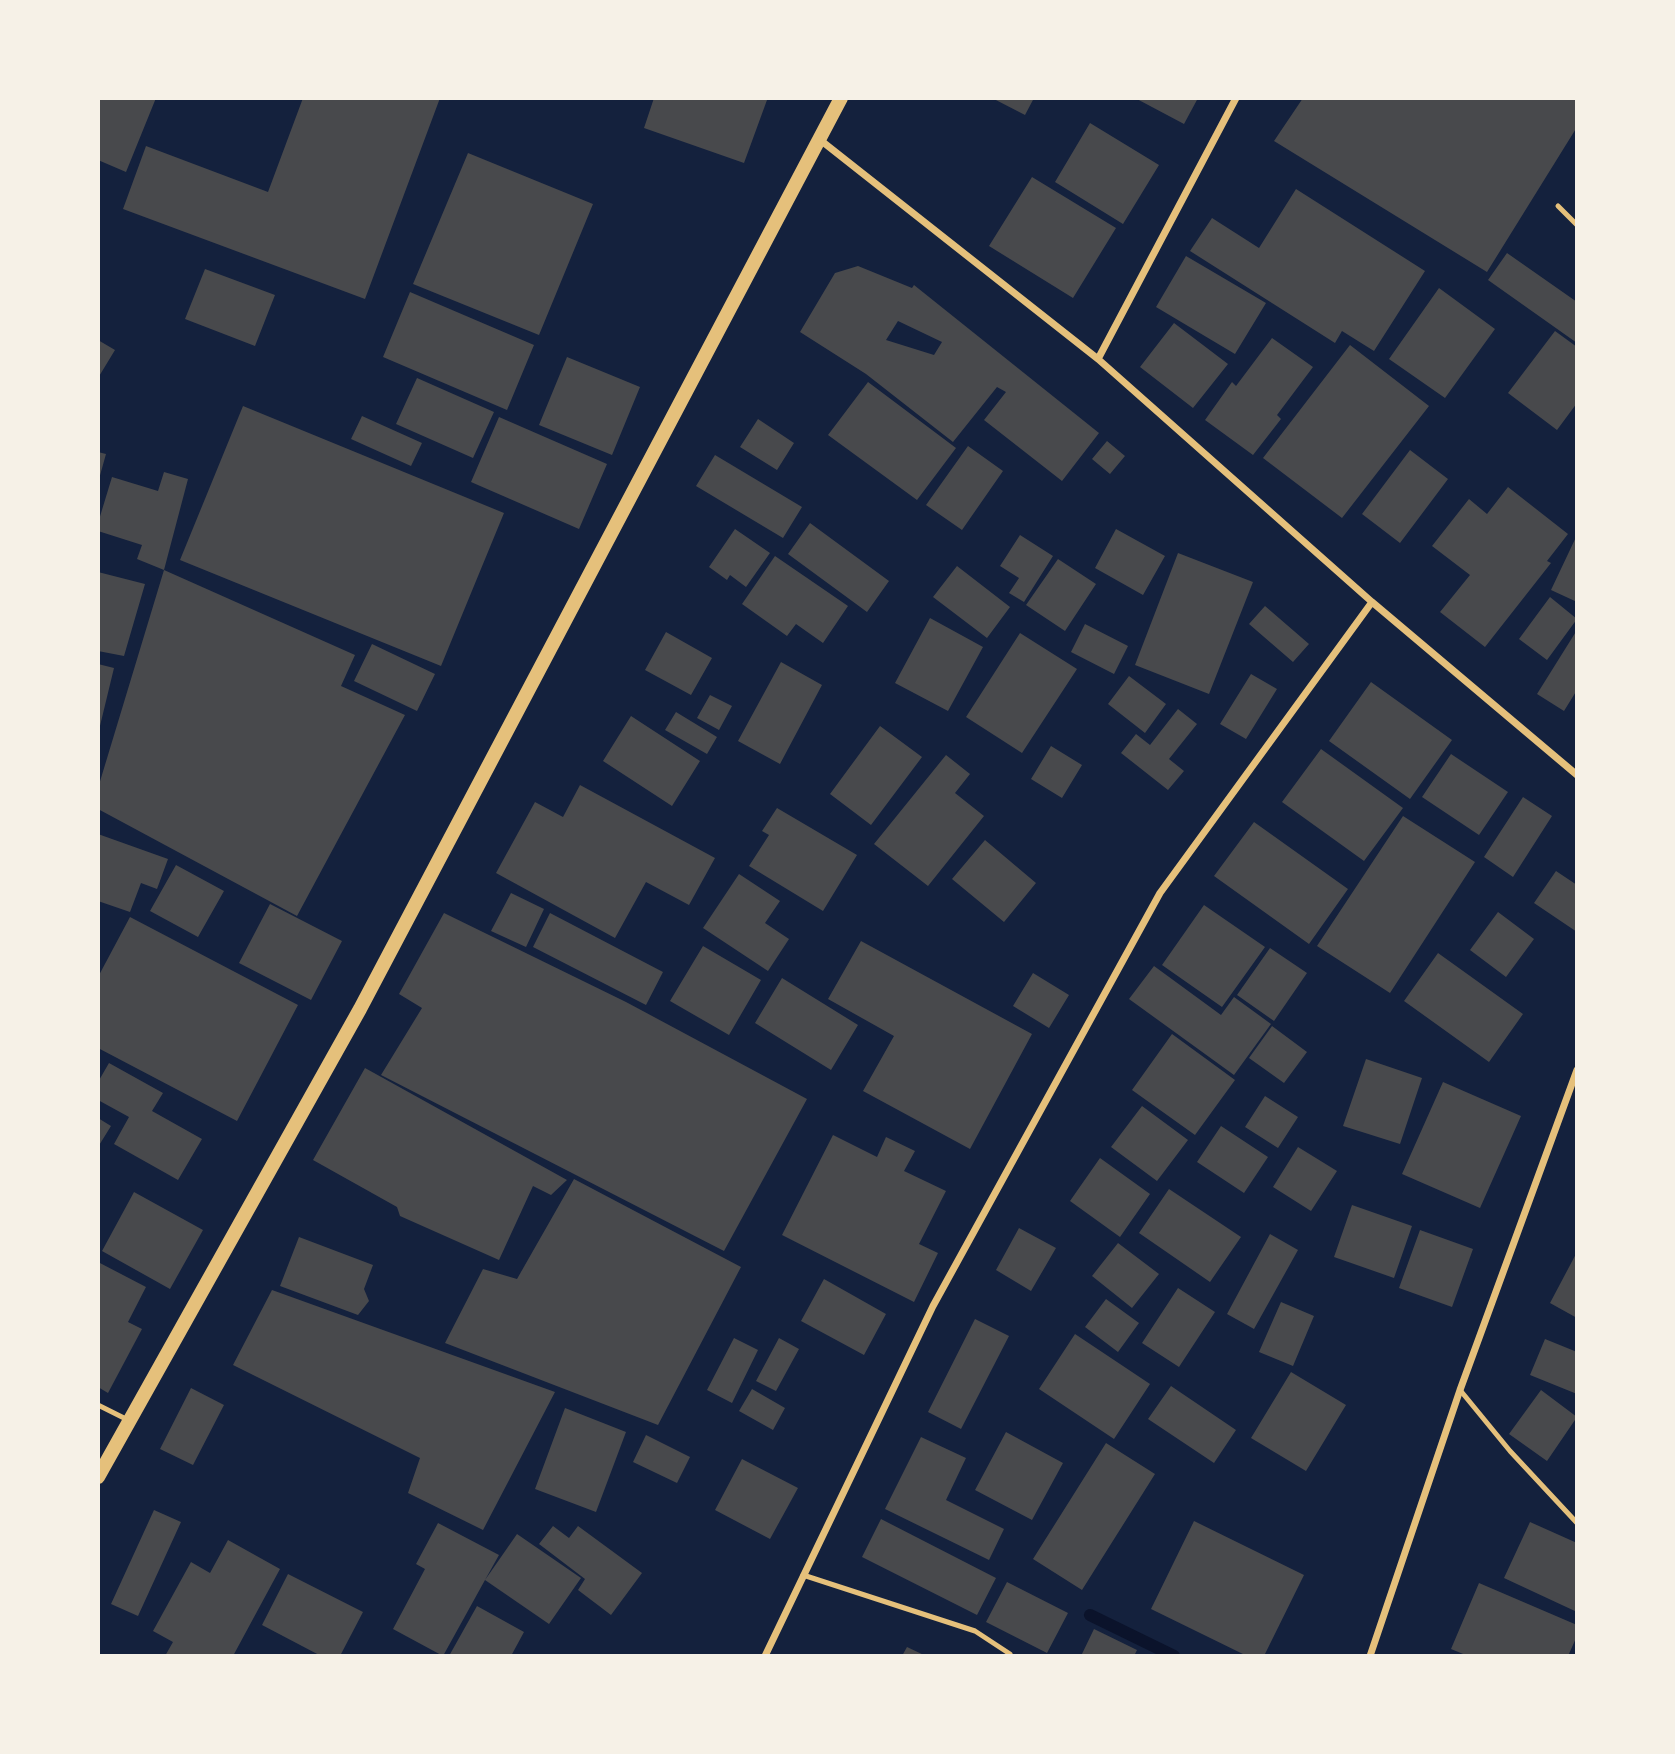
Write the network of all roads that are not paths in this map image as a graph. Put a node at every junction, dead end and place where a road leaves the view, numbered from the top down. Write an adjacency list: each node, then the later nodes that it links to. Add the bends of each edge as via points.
1 (841, 98): 3 (main road)
2 (1236, 98): 6 (street)
3 (819, 139): 6 (street); 12 (main road, via 360,1009)
4 (1558, 206): 5 (lane)
5 (1577, 225)
6 (1098, 359): 7 (street)
7 (1372, 602): 8 (street); 15 (street, via 1160,893 933,1306)
8 (1577, 775)
9 (1577, 1070): 10 (street)
10 (1460, 1390): 14 (lane); 18 (street)
11 (98, 1405): 12 (lane)
12 (128, 1420): 13 (main road)
13 (98, 1477)
14 (1577, 1522)
15 (803, 1575): 16 (lane, via 975,1631); 17 (street)
16 (1010, 1654)
17 (765, 1656)
18 (1370, 1656)

